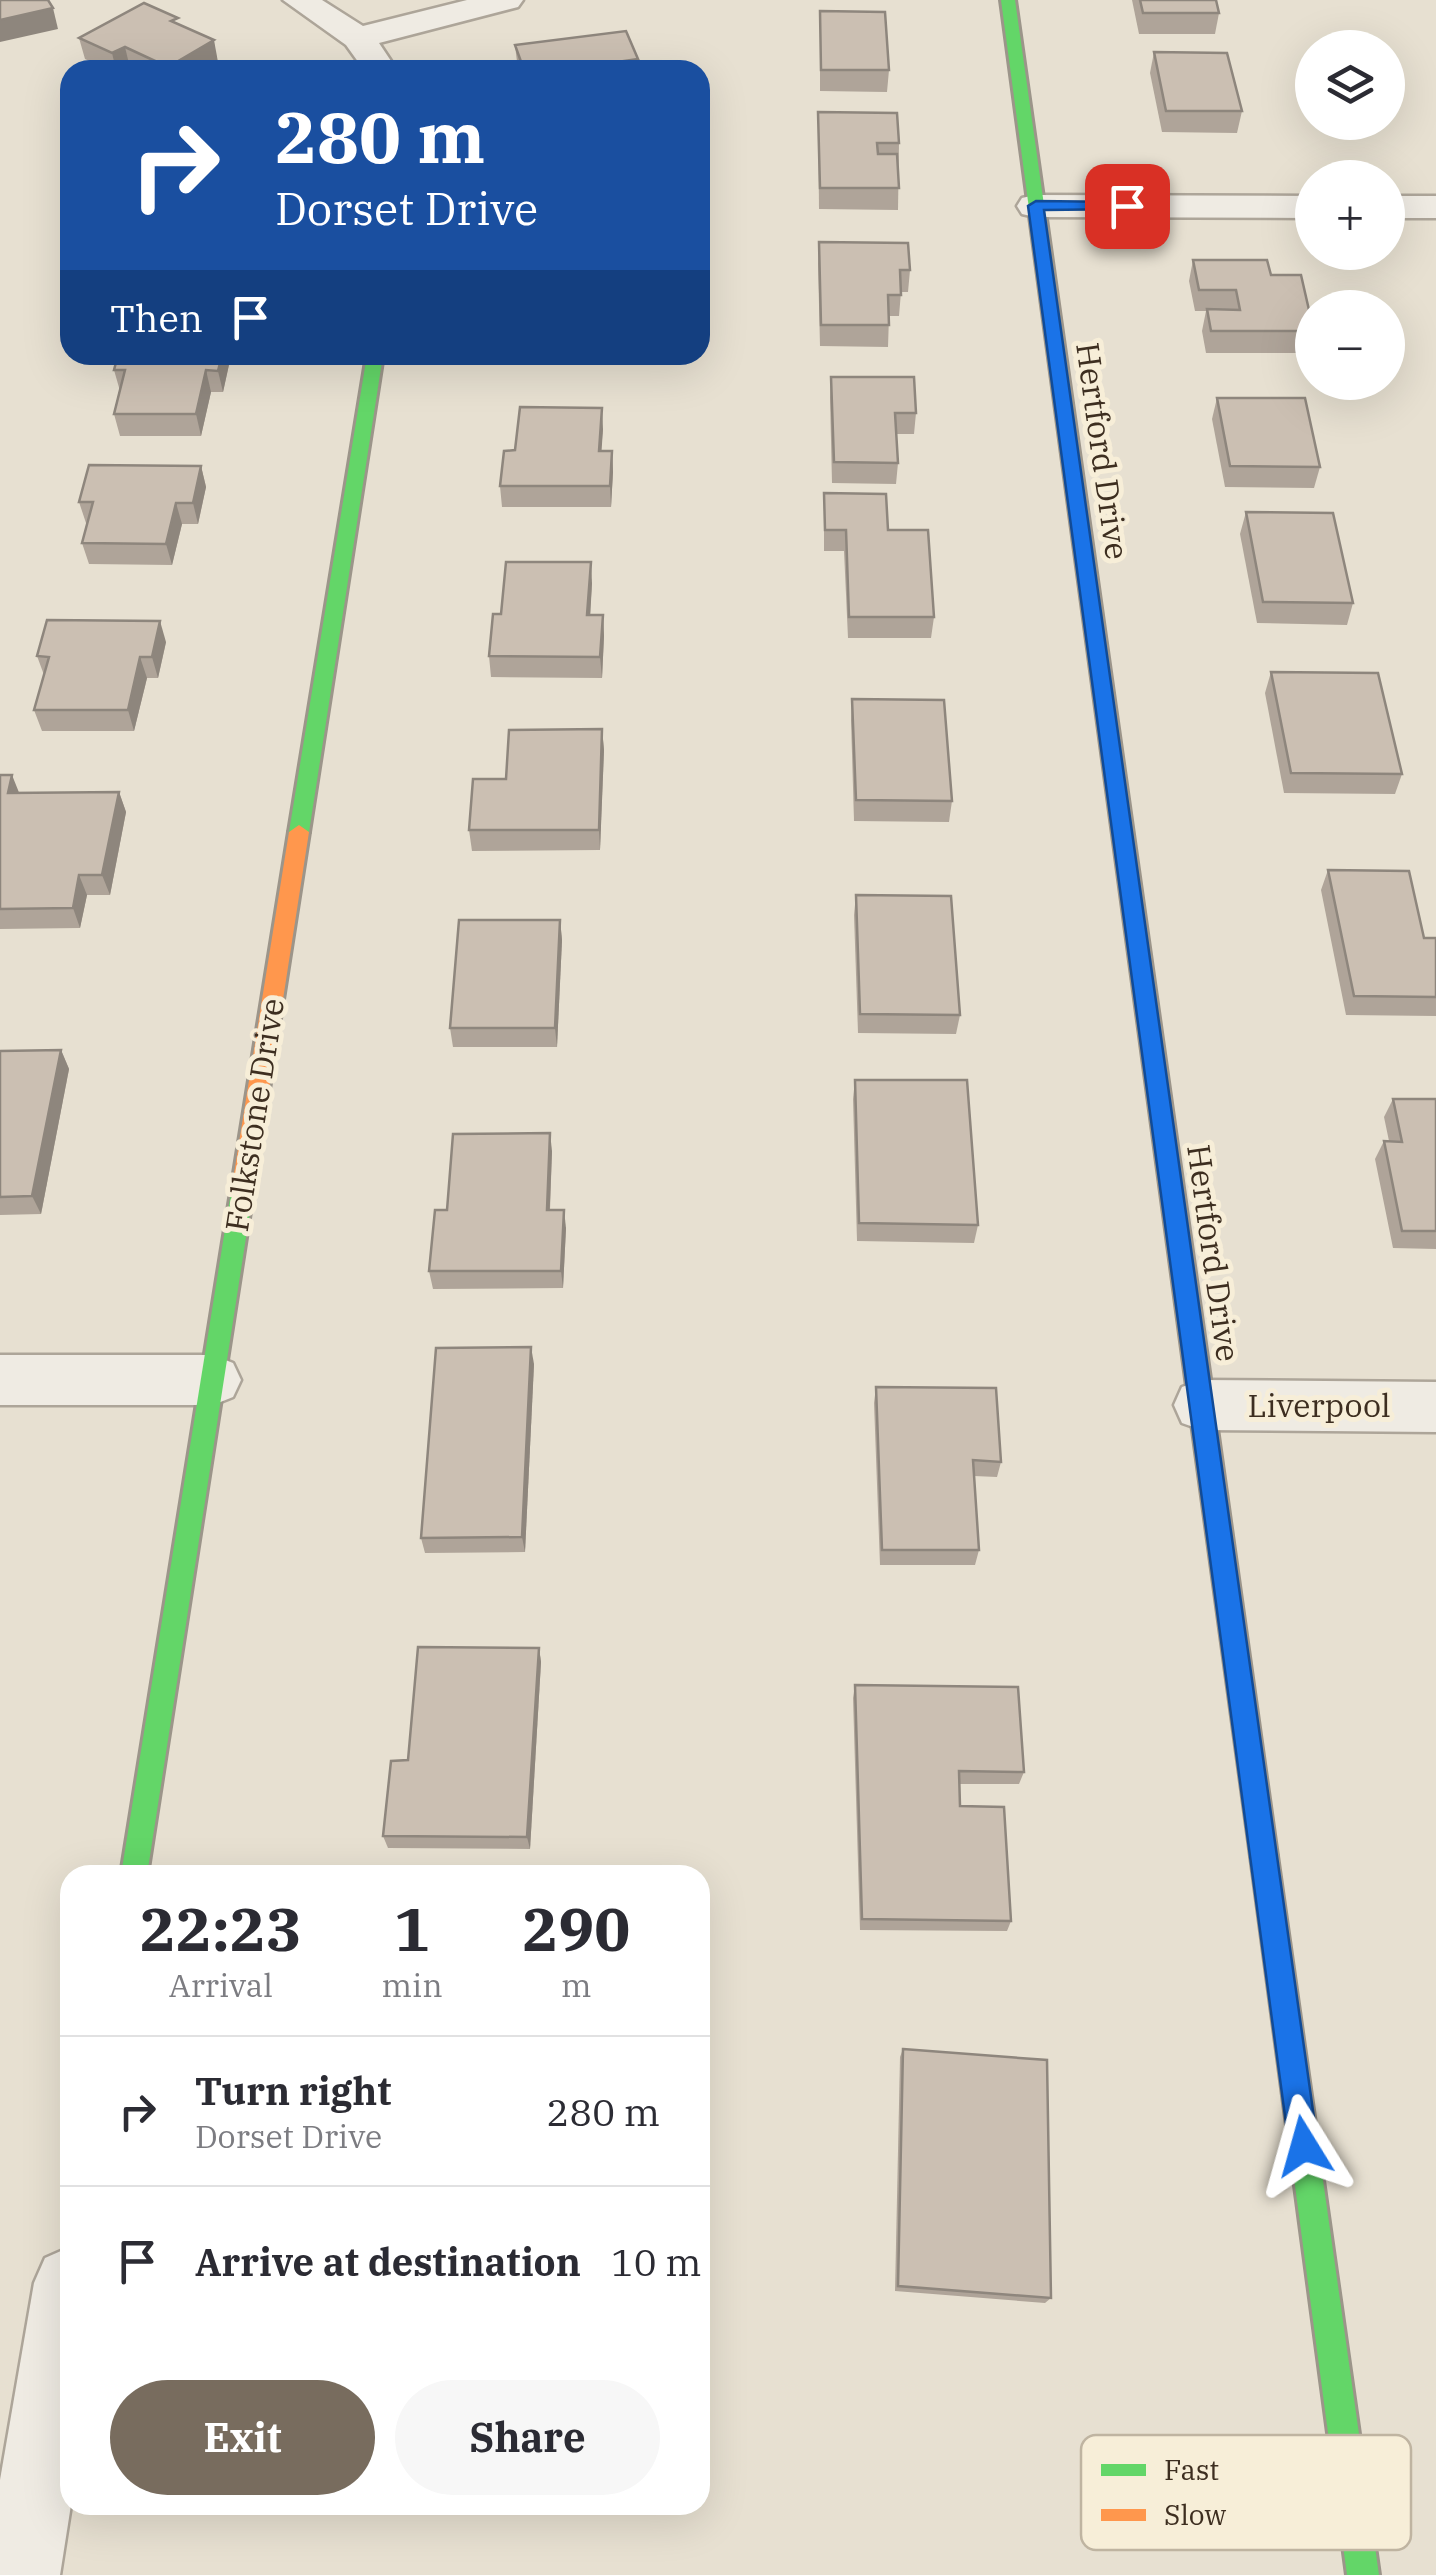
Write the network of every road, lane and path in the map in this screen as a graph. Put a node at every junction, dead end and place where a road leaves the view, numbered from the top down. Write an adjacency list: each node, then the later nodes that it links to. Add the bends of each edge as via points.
1 (300, 0): 4 (street)
2 (506, 0): 4 (street)
3 (1008, 0): 6 (street, Hertford Drive)
4 (358, 38): 5 (street)
5 (374, 60)
6 (1036, 206): 7 (street); 13 (street, Hertford Drive)
7 (1295, 207)
8 (1405, 207): 9 (street)
9 (1436, 207)
10 (373, 365): 12 (street, Folkstone Drive)
11 (0, 1380): 12 (street)
12 (213, 1380): 15 (street, Folkstone Drive)
13 (1202, 1406): 14 (street, Liverpool); 17 (street, Hertford Drive)
14 (1436, 1406)
15 (136, 1865)
16 (60, 2344): 19 (street)
17 (1345, 2435)
18 (1361, 2550): 20 (street, Hertford Drive)
19 (22, 2575)
20 (1364, 2575)

